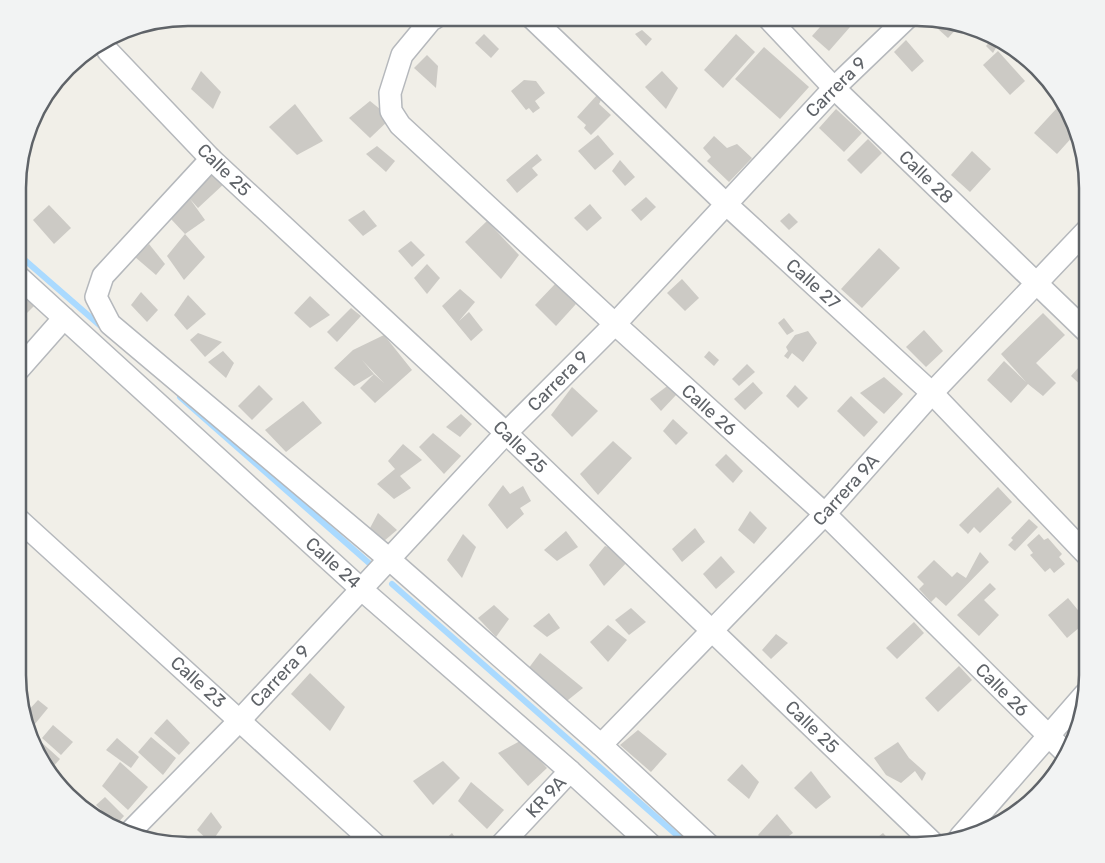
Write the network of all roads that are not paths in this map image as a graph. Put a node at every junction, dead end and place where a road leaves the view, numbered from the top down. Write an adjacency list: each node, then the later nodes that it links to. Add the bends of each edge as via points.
1 (425, 27): 13 (street, Calle 26, via 402,55 390,94 391,111 400,126)
2 (541, 27): 8 (street, Calle 27)
3 (776, 27): 6 (street, Calle 28)
4 (898, 27): 6 (street, Carrera 9)
5 (108, 51): 7 (street, Calle 25)
6 (834, 88): 8 (street, Carrera 9); 11 (street, Calle 28)
7 (211, 159): 17 (street, Calle 25); 21 (street, via 103,276 96,297 110,324)
8 (726, 204): 13 (street, Carrera 9); 16 (street, Calle 27)
9 (1079, 239): 11 (street, Carrera 9A)
10 (26, 284): 12 (street, Calle 24)
11 (1036, 284): 14 (street, Calle 28); 16 (street, Carrera 9A)
12 (64, 318): 15 (street); 22 (street, Calle 24)
13 (615, 324): 17 (street, Carrera 9); 18 (street, Calle 26)
14 (1079, 324)
15 (26, 361)
16 (932, 393): 18 (street, Carrera 9A); 20 (street, Calle 27)
17 (506, 433): 21 (street, Carrera 9); 23 (street, Calle 25)
18 (825, 514): 23 (street, Carrera 9A); 26 (street, Calle 26)
19 (27, 527): 25 (street, Calle 23)
20 (1078, 546)
21 (389, 559): 22 (street, Carrera 9); 27 (street)
22 (361, 588): 25 (street, Carrera 9); 29 (street, Calle 24)
23 (711, 630): 27 (street, Carrera 9A); 34 (street, Calle 25)
24 (1075, 705): 26 (street)
25 (240, 720): 30 (street, Carrera 9); 32 (street, Calle 23)
26 (1048, 737): 28 (street, Calle 26); 31 (street)
27 (600, 745): 36 (street)
28 (1060, 749)
29 (570, 771): 33 (street, KR 9A); 35 (street, Calle 24)
30 (135, 827)
31 (968, 828)
32 (366, 836)
33 (509, 836)
34 (926, 836)
35 (642, 837)
36 (700, 837)

